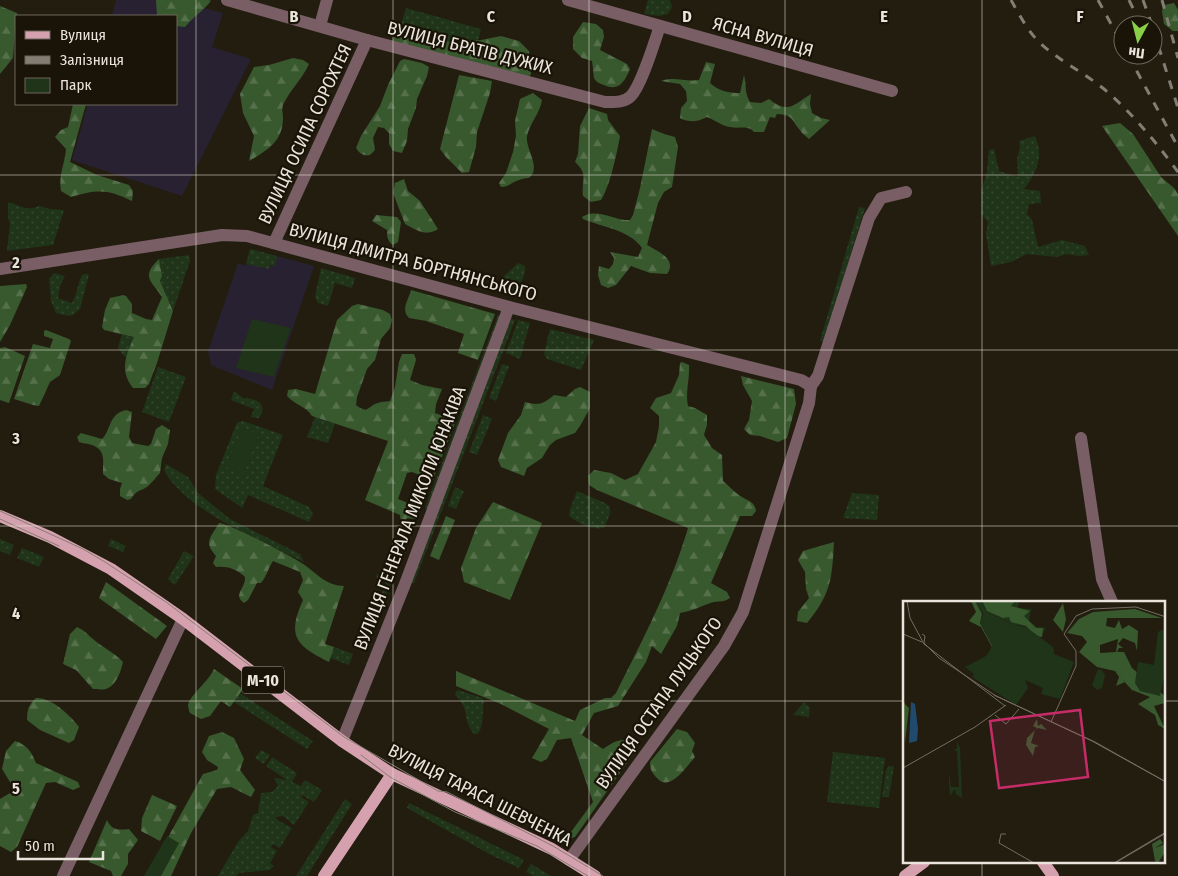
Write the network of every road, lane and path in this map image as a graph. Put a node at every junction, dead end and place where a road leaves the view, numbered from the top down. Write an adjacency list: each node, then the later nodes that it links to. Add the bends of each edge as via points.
1 (227, 0): 4 (street, ВУЛИЦЯ БРАТІВ ДУЖИХ)
2 (327, 0): 4 (street)
3 (568, 0): 5 (street, ЯСНА ВУЛИЦЯ)
4 (320, 26): 6 (street, ВУЛИЦЯ БРАТІВ ДУЖИХ)
5 (660, 26): 6 (street, ВУЛИЦЯ БРАТІВ ДУЖИХ, via 642,76 631,96 619,102 601,101); 7 (street, ЯСНА ВУЛИЦЯ)
6 (367, 40): 9 (street, ВУЛИЦЯ ОСИПА СОРОХТЕЯ)
7 (892, 91)
8 (906, 192): 12 (street, via 881,198 869,218 818,376)
9 (274, 243): 10 (street, ВУЛИЦЯ ДМИТРА БОРТНЯНСЬКОГО, via 247,236 222,235); 11 (street, ВУЛИЦЯ ДМИТРА БОРТНЯНСЬКОГО)
10 (0, 268)
11 (509, 307): 12 (street, ВУЛИЦЯ ДМИТРА БОРТНЯНСЬКОГО, via 800,380); 17 (street, ВУЛИЦЯ ГЕНЕРАЛА МИКОЛИ ЮНАКІВА)
12 (810, 386): 19 (street, ВУЛИЦЯ ОСТАПА ЛУЦЬКОГО, via 809,404 743,612 724,646)
13 (1081, 438): 15 (street, via 1102,579)
14 (0, 516): 16 (main road, ВУЛИЦЯ ТАРАСА ШЕВЧЕНКА / М-10, via 50,537 111,569)
15 (1112, 601)
16 (183, 619): 17 (main road, ВУЛИЦЯ ТАРАСА ШЕВЧЕНКА / М-10); 22 (street)
17 (342, 741): 18 (main road, ВУЛИЦЯ ТАРАСА ШЕВЧЕНКА / М-10)
18 (392, 774): 19 (main road, ВУЛИЦЯ ТАРАСА ШЕВЧЕНКА / М-10, via 546,846); 23 (main road)
19 (569, 860): 24 (main road, ВУЛИЦЯ ТАРАСА ШЕВЧЕНКА / М-10)
20 (921, 864): 25 (main road)
21 (1044, 864): 26 (main road)
22 (63, 876)
23 (324, 876)
24 (595, 876)
25 (905, 876)
26 (1053, 876)

